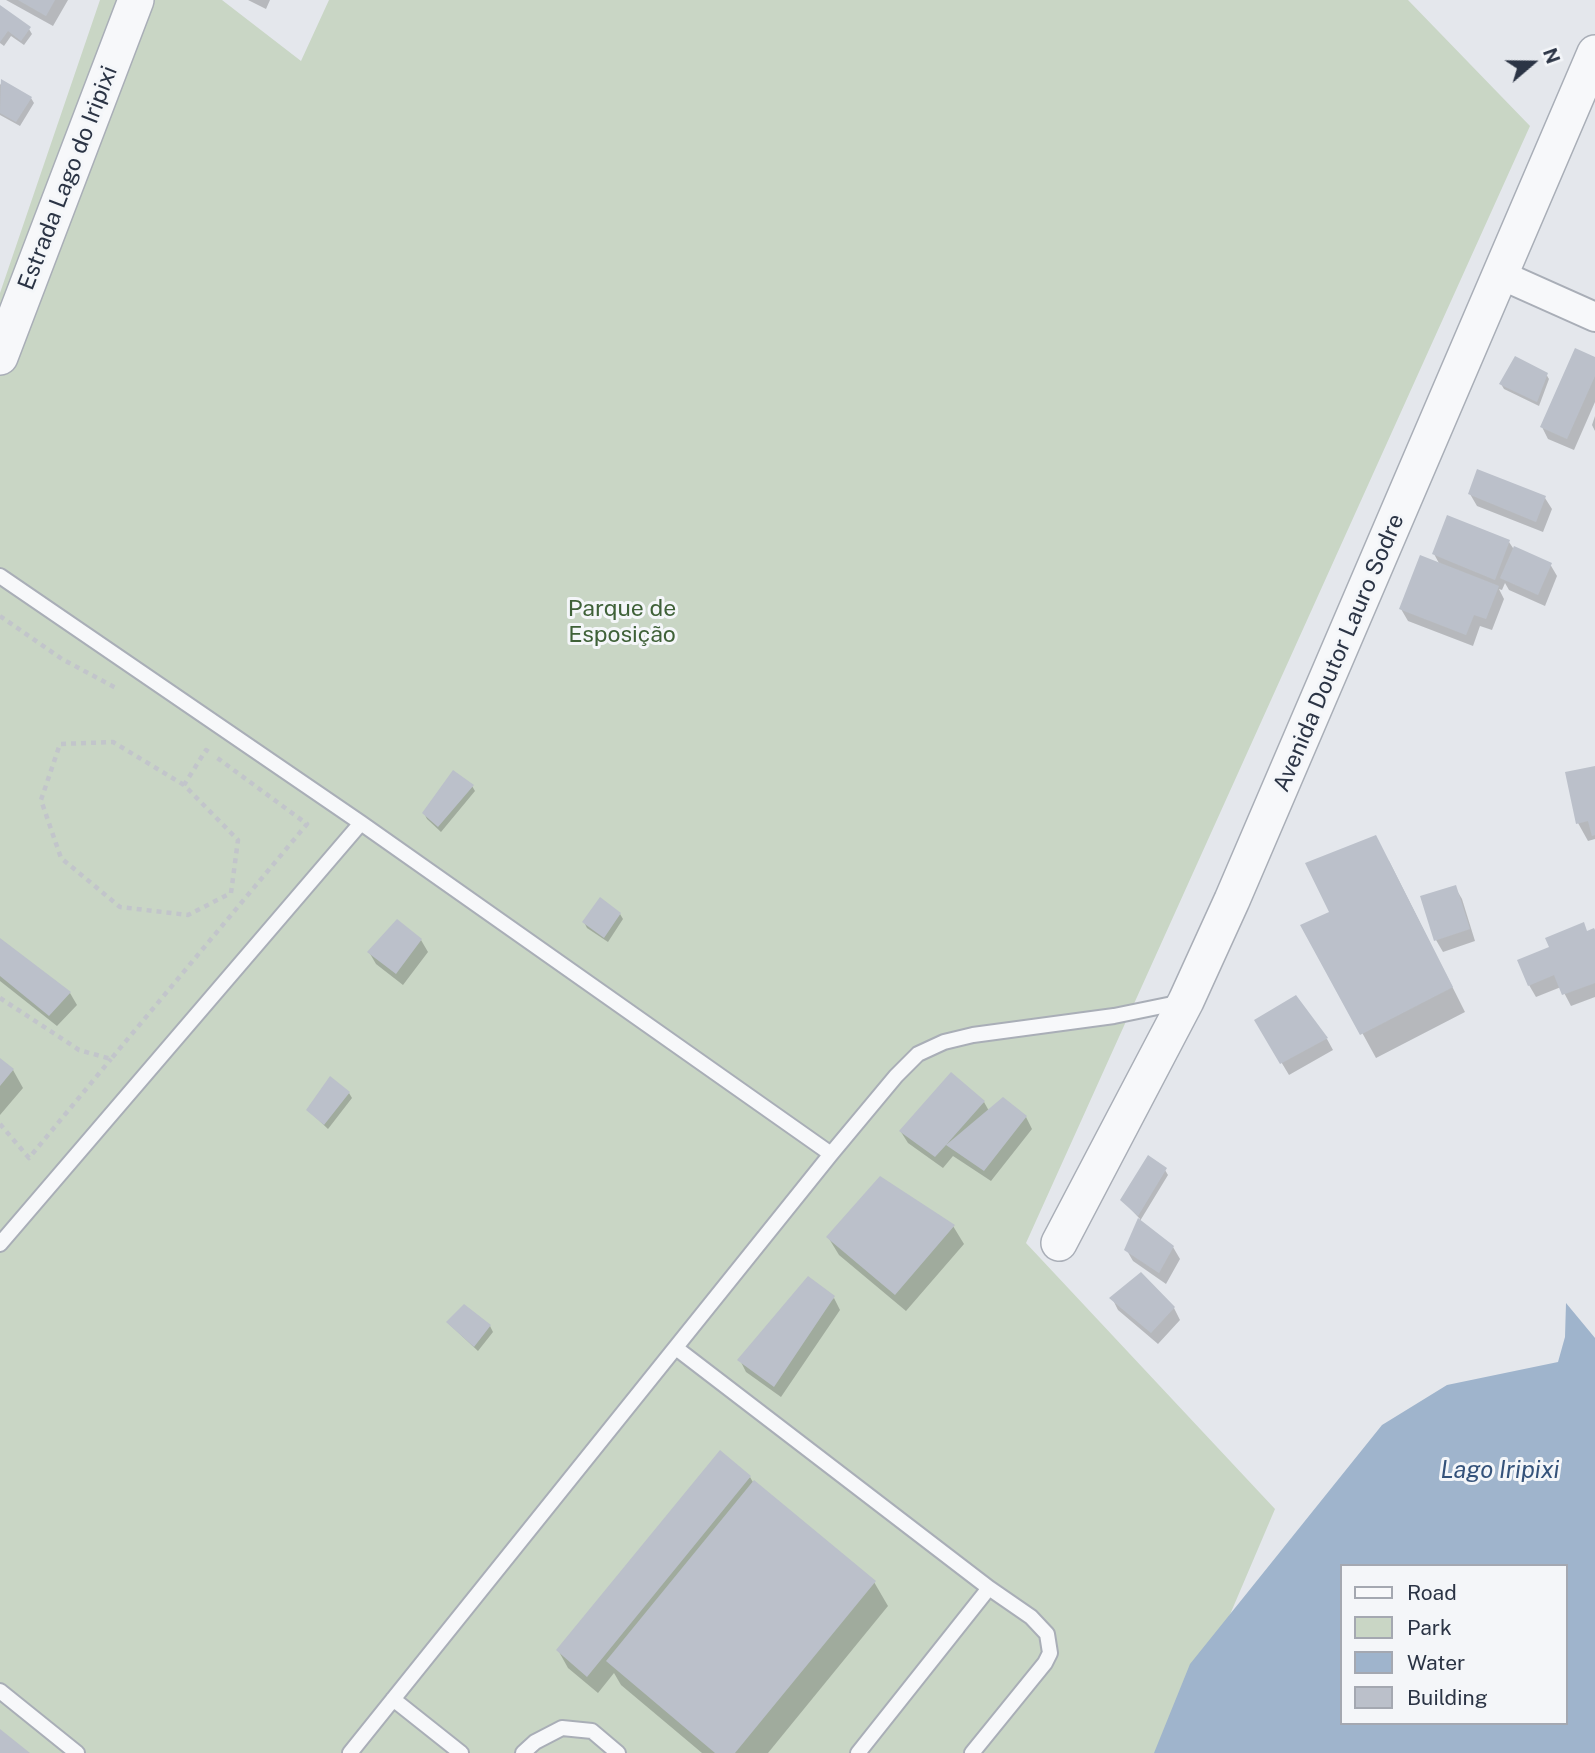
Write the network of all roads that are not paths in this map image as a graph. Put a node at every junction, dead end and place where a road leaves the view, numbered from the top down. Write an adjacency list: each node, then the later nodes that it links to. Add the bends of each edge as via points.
1 (136, 0): 4 (street, Estrada Lago do Iripixi)
2 (1595, 53): 3 (street, Avenida Doutor Lauro Sodre)
3 (1501, 275): 5 (street); 9 (street, Avenida Doutor Lauro Sodre)
4 (10, 297): 6 (street, Estrada Lago do Iripixi)
5 (1595, 317)
6 (0, 357)
7 (0, 576): 8 (lane)
8 (361, 823): 10 (lane); 12 (lane)
9 (1186, 1001): 10 (lane, via 944,1042 918,1054); 11 (street, Avenida Doutor Lauro Sodre)
10 (831, 1154): 13 (lane)
11 (1059, 1243)
12 (0, 1244)
13 (676, 1348): 14 (lane); 16 (lane)
14 (989, 1588): 22 (lane); 23 (lane, via 1047,1634 1050,1653)
15 (0, 1691): 17 (lane)
16 (393, 1699): 18 (lane); 19 (lane)
17 (78, 1753)
18 (350, 1753)
19 (461, 1753)
20 (523, 1753): 21 (lane, via 562,1728 592,1731)
21 (618, 1753)
22 (858, 1753)
23 (972, 1753)

